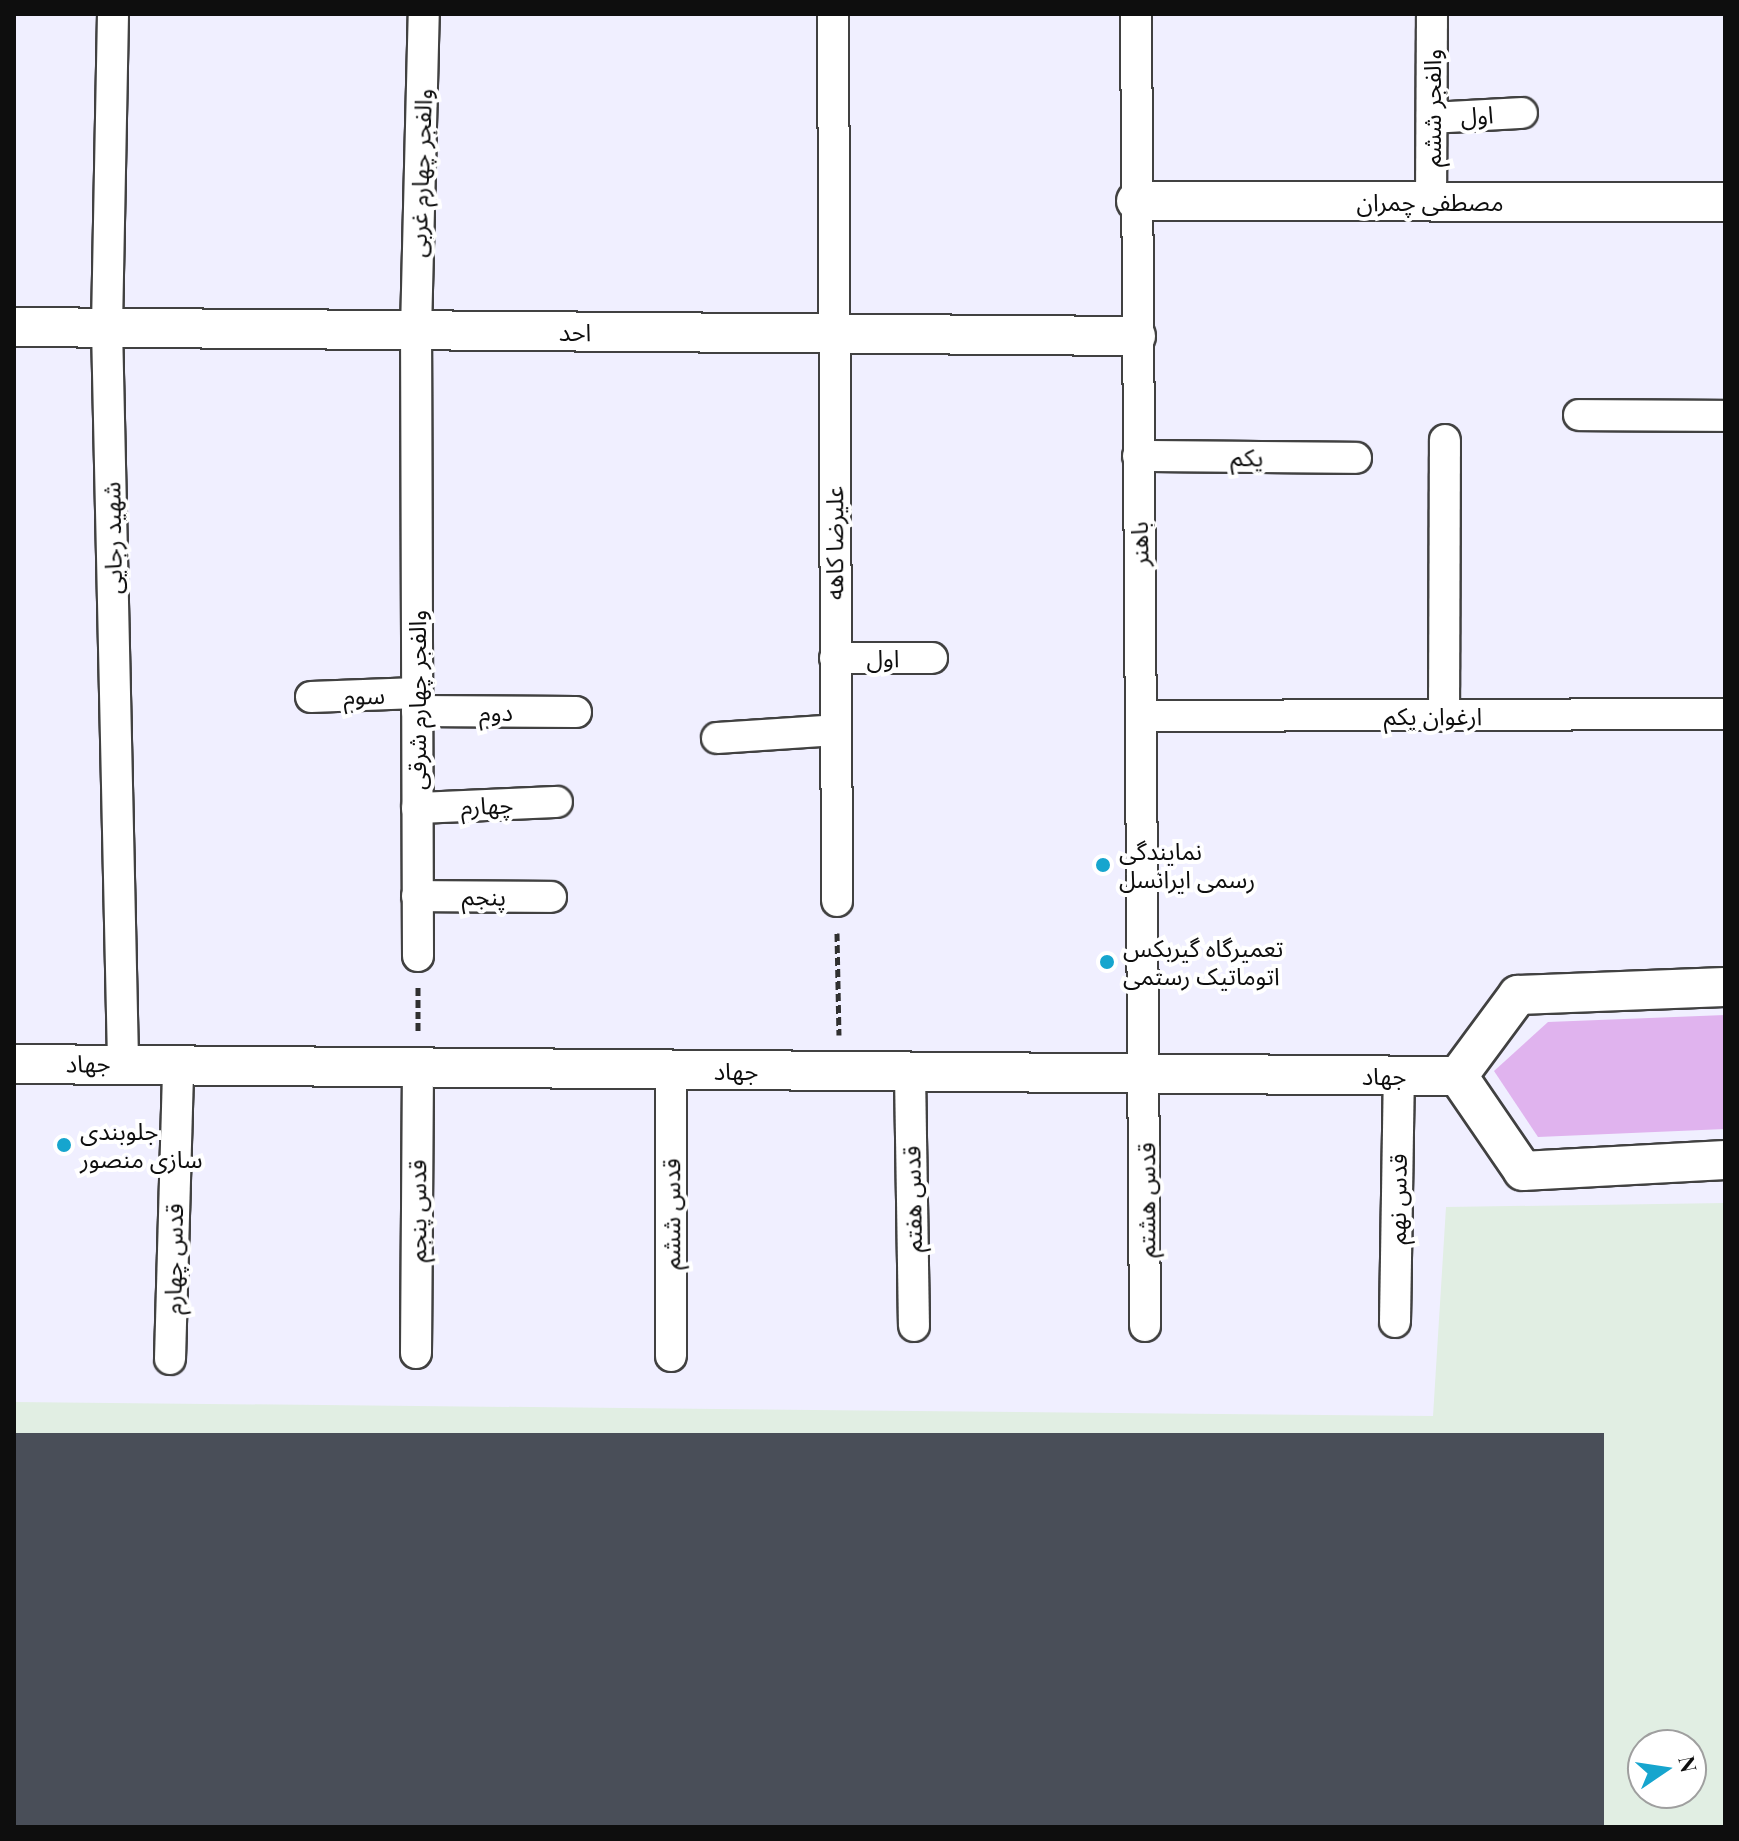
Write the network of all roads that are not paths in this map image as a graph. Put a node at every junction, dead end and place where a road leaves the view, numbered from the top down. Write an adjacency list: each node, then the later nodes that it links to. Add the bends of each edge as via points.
1 (113, 14): 12 (street, شهید رجایی)
2 (424, 14): 13 (street, والفجر چهارم غربی)
3 (833, 14): 14 (street, علیرضا کاهه)
4 (1136, 14): 8 (street, باهنر)
5 (1432, 14): 7 (street, والفجر ششم)
6 (1522, 113): 7 (street, اول)
7 (1432, 118): 9 (street, والفجر ششم)
8 (1136, 201): 9 (street, مصطفی چمران); 15 (street, باهنر)
9 (1431, 202): 10 (street, مصطفی چمران)
10 (1725, 202)
11 (14, 327): 12 (street, احد)
12 (107, 327): 13 (street, احد); 38 (street, شهید رجایی)
13 (416, 331): 14 (street, احد); 24 (street, والفجر چهارم شرقی)
14 (833, 334): 15 (street, احد); 21 (street, علیرضا کاهه)
15 (1136, 336): 19 (street, باهنر)
16 (1579, 415): 17 (street)
17 (1725, 416)
18 (1445, 440): 28 (street)
19 (1138, 456): 20 (street, یکم); 27 (street, باهنر)
20 (1356, 458)
21 (835, 658): 22 (street, اول); 29 (street, علیرضا کاهه)
22 (932, 658)
23 (311, 697): 24 (street, سوم)
24 (417, 702): 25 (street, دوم); 32 (street, والفجر چهارم شرقی)
25 (576, 712)
26 (1725, 714): 28 (street, ارغوان یکم)
27 (1142, 716): 28 (street, ارغوان یکم); 44 (street, باهنر)
28 (1444, 716)
29 (836, 730): 30 (street); 35 (street, علیرضا کاهه)
30 (717, 738)
31 (557, 802): 32 (street, چهارم)
32 (417, 808): 33 (street, والفجر چهارم شرقی)
33 (417, 896): 34 (street, پنجم); 36 (street, والفجر چهارم شرقی)
34 (551, 897)
35 (837, 901)
36 (418, 956)
37 (1725, 987): 46 (street, via 1518,995)
38 (123, 1063): 39 (street, جهاد); 40 (street, جهاد)
39 (14, 1064)
40 (178, 1064): 41 (street, جهاد); 53 (street, قدس چهارم)
41 (418, 1070): 42 (street, جهاد); 51 (street, قدس پنجم)
42 (671, 1071): 43 (street, جهاد); 52 (street, قدس ششم)
43 (910, 1073): 44 (street, جهاد); 49 (street, قدس هفتم)
44 (1147, 1074): 45 (street, جهاد); 50 (street, قدس هشتم)
45 (1399, 1076): 46 (street, جهاد); 48 (street, قدس نهم)
46 (1458, 1076): 47 (street, via 1523,1171)
47 (1725, 1160)
48 (1395, 1322)
49 (914, 1326)
50 (1145, 1326)
51 (416, 1353)
52 (671, 1356)
53 (170, 1359)

